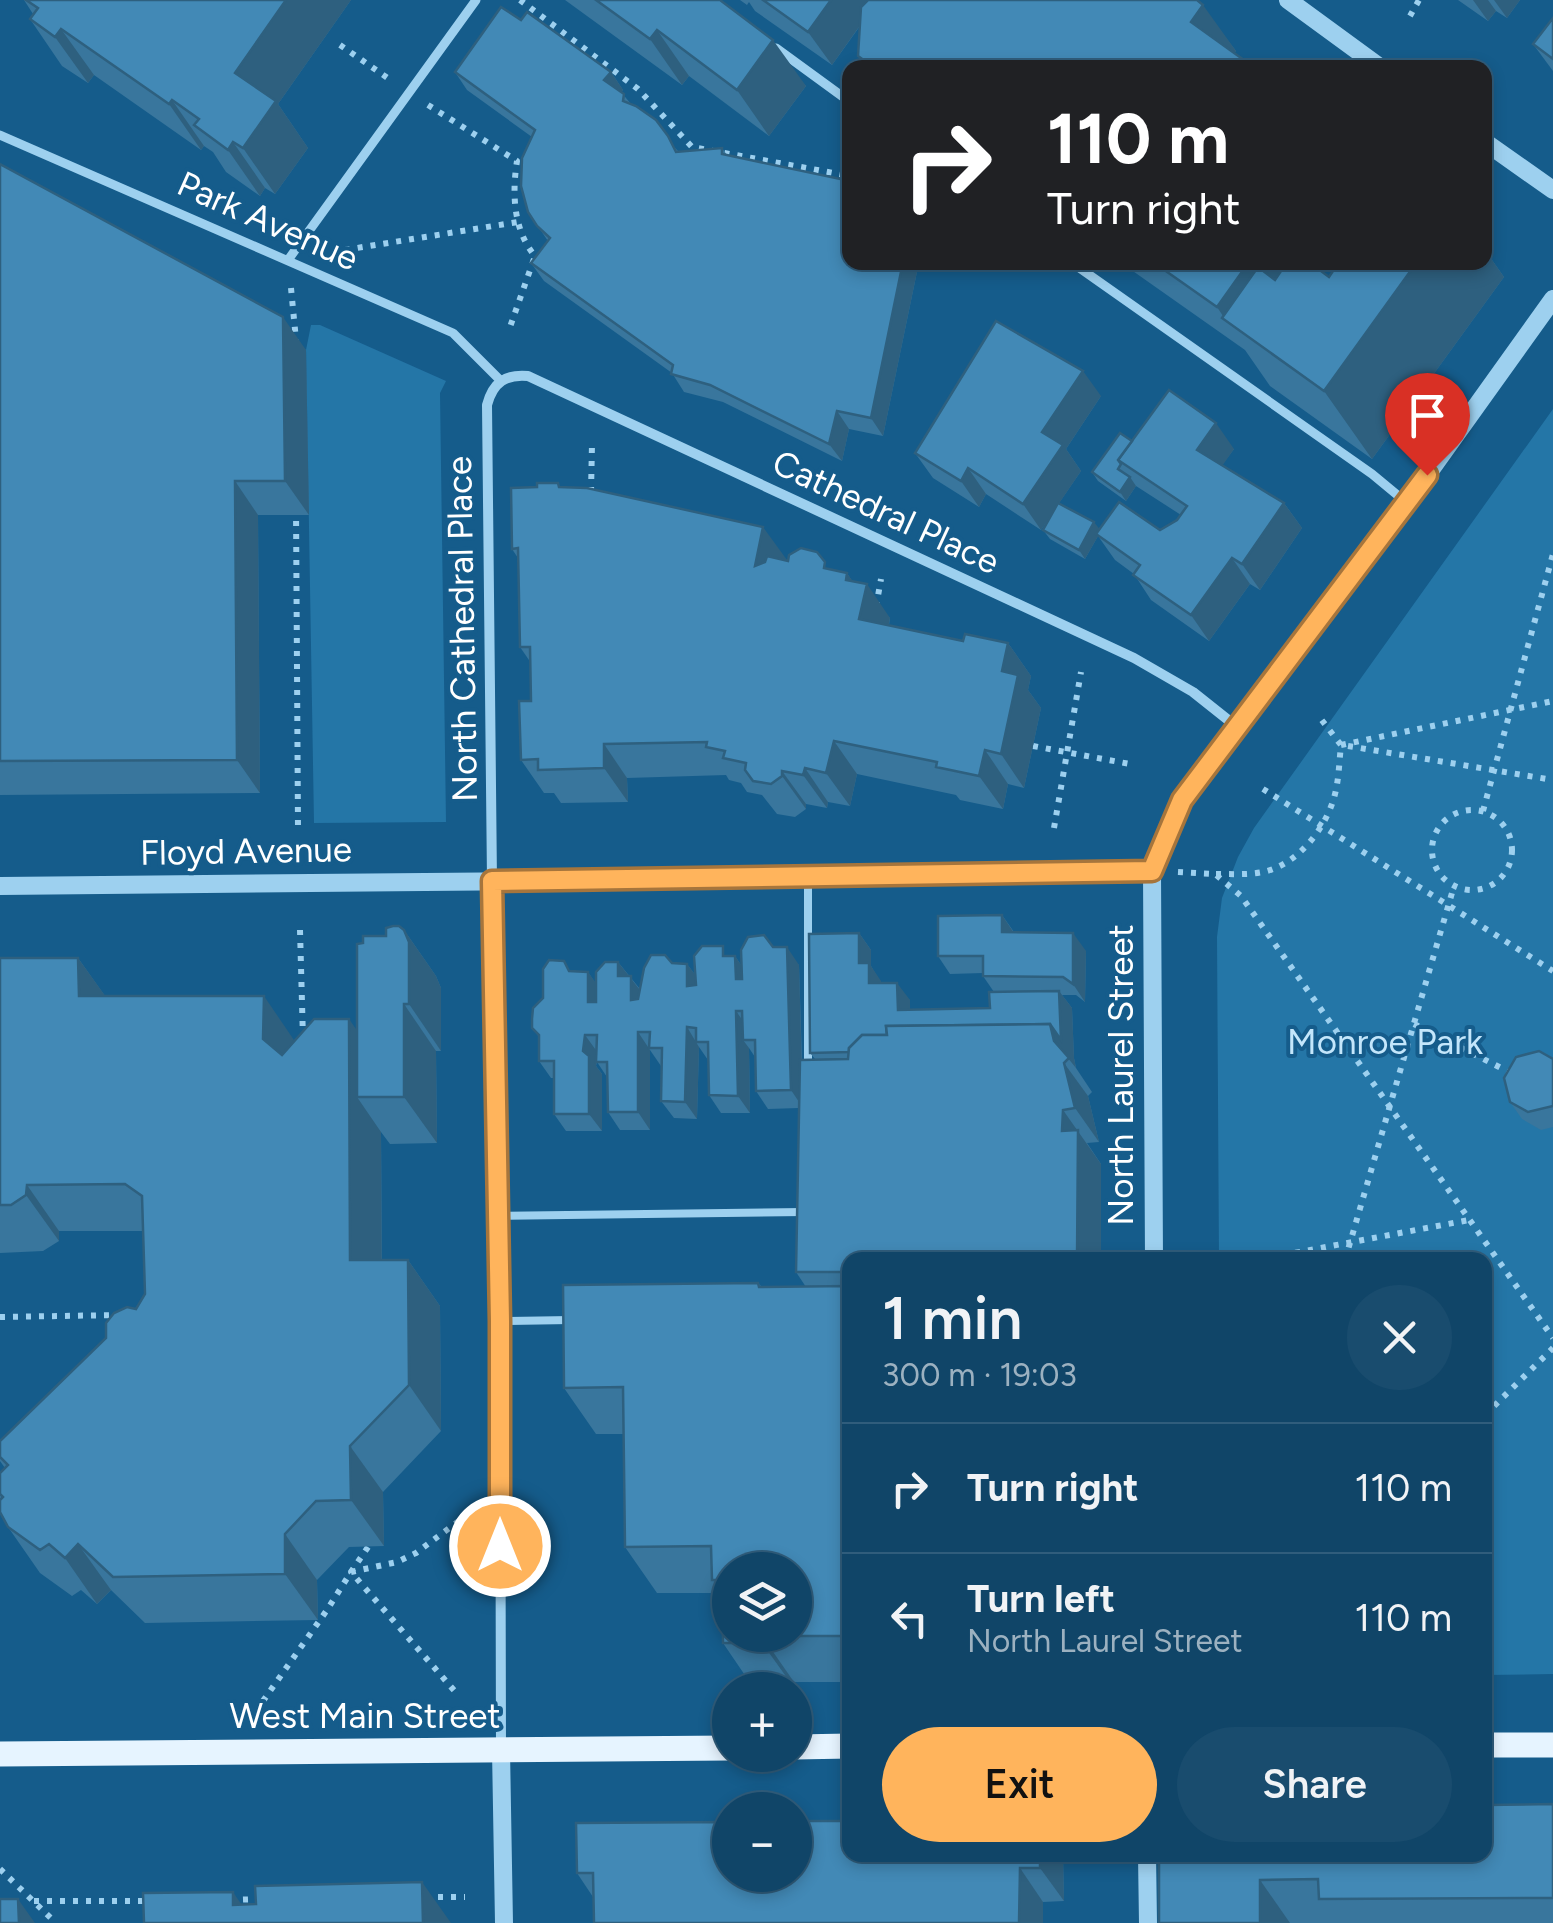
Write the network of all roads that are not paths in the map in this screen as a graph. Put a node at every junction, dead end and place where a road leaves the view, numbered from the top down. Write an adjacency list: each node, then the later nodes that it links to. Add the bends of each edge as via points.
1 (476, 0): 9 (street)
2 (1288, 0): 4 (street)
3 (773, 46): 5 (street)
4 (1370, 60)
5 (842, 96)
6 (0, 135): 9 (street, Park Avenue)
7 (1492, 147): 8 (street)
8 (1553, 190)
9 (288, 260): 12 (street, Park Avenue, via 453,333)
10 (1082, 270): 13 (street)
11 (1553, 299): 13 (street, North Laurel Street)
12 (500, 380): 14 (street, Cathedral Place, via 528,376 1134,658); 17 (street, North Cathedral Place, via 487,404)
13 (1407, 502): 14 (street, North Laurel Street)
14 (1237, 727): 15 (street, North Laurel Street, via 1182,800)
15 (1152, 871): 16 (street, Floyd Avenue); 22 (street, North Laurel Street)
16 (808, 877): 17 (street, Floyd Avenue); 19 (lane)
17 (492, 881): 18 (street, Floyd Avenue); 21 (street, North Cathedral Place)
18 (0, 886)
19 (808, 1078)
20 (808, 1212): 21 (lane)
21 (498, 1216): 24 (street, North Cathedral Place)
22 (1154, 1252)
23 (571, 1320): 24 (lane)
24 (500, 1321): 30 (street, North Cathedral Place)
25 (1492, 1745): 26 (main road)
26 (1553, 1745)
27 (842, 1746): 28 (main road)
28 (812, 1747)
29 (712, 1748): 30 (main road, West Main Street)
30 (501, 1750): 31 (main road, West Main Street); 33 (street)
31 (0, 1754)
32 (1148, 1862): 34 (street)
33 (504, 1923)
34 (1148, 1923)

